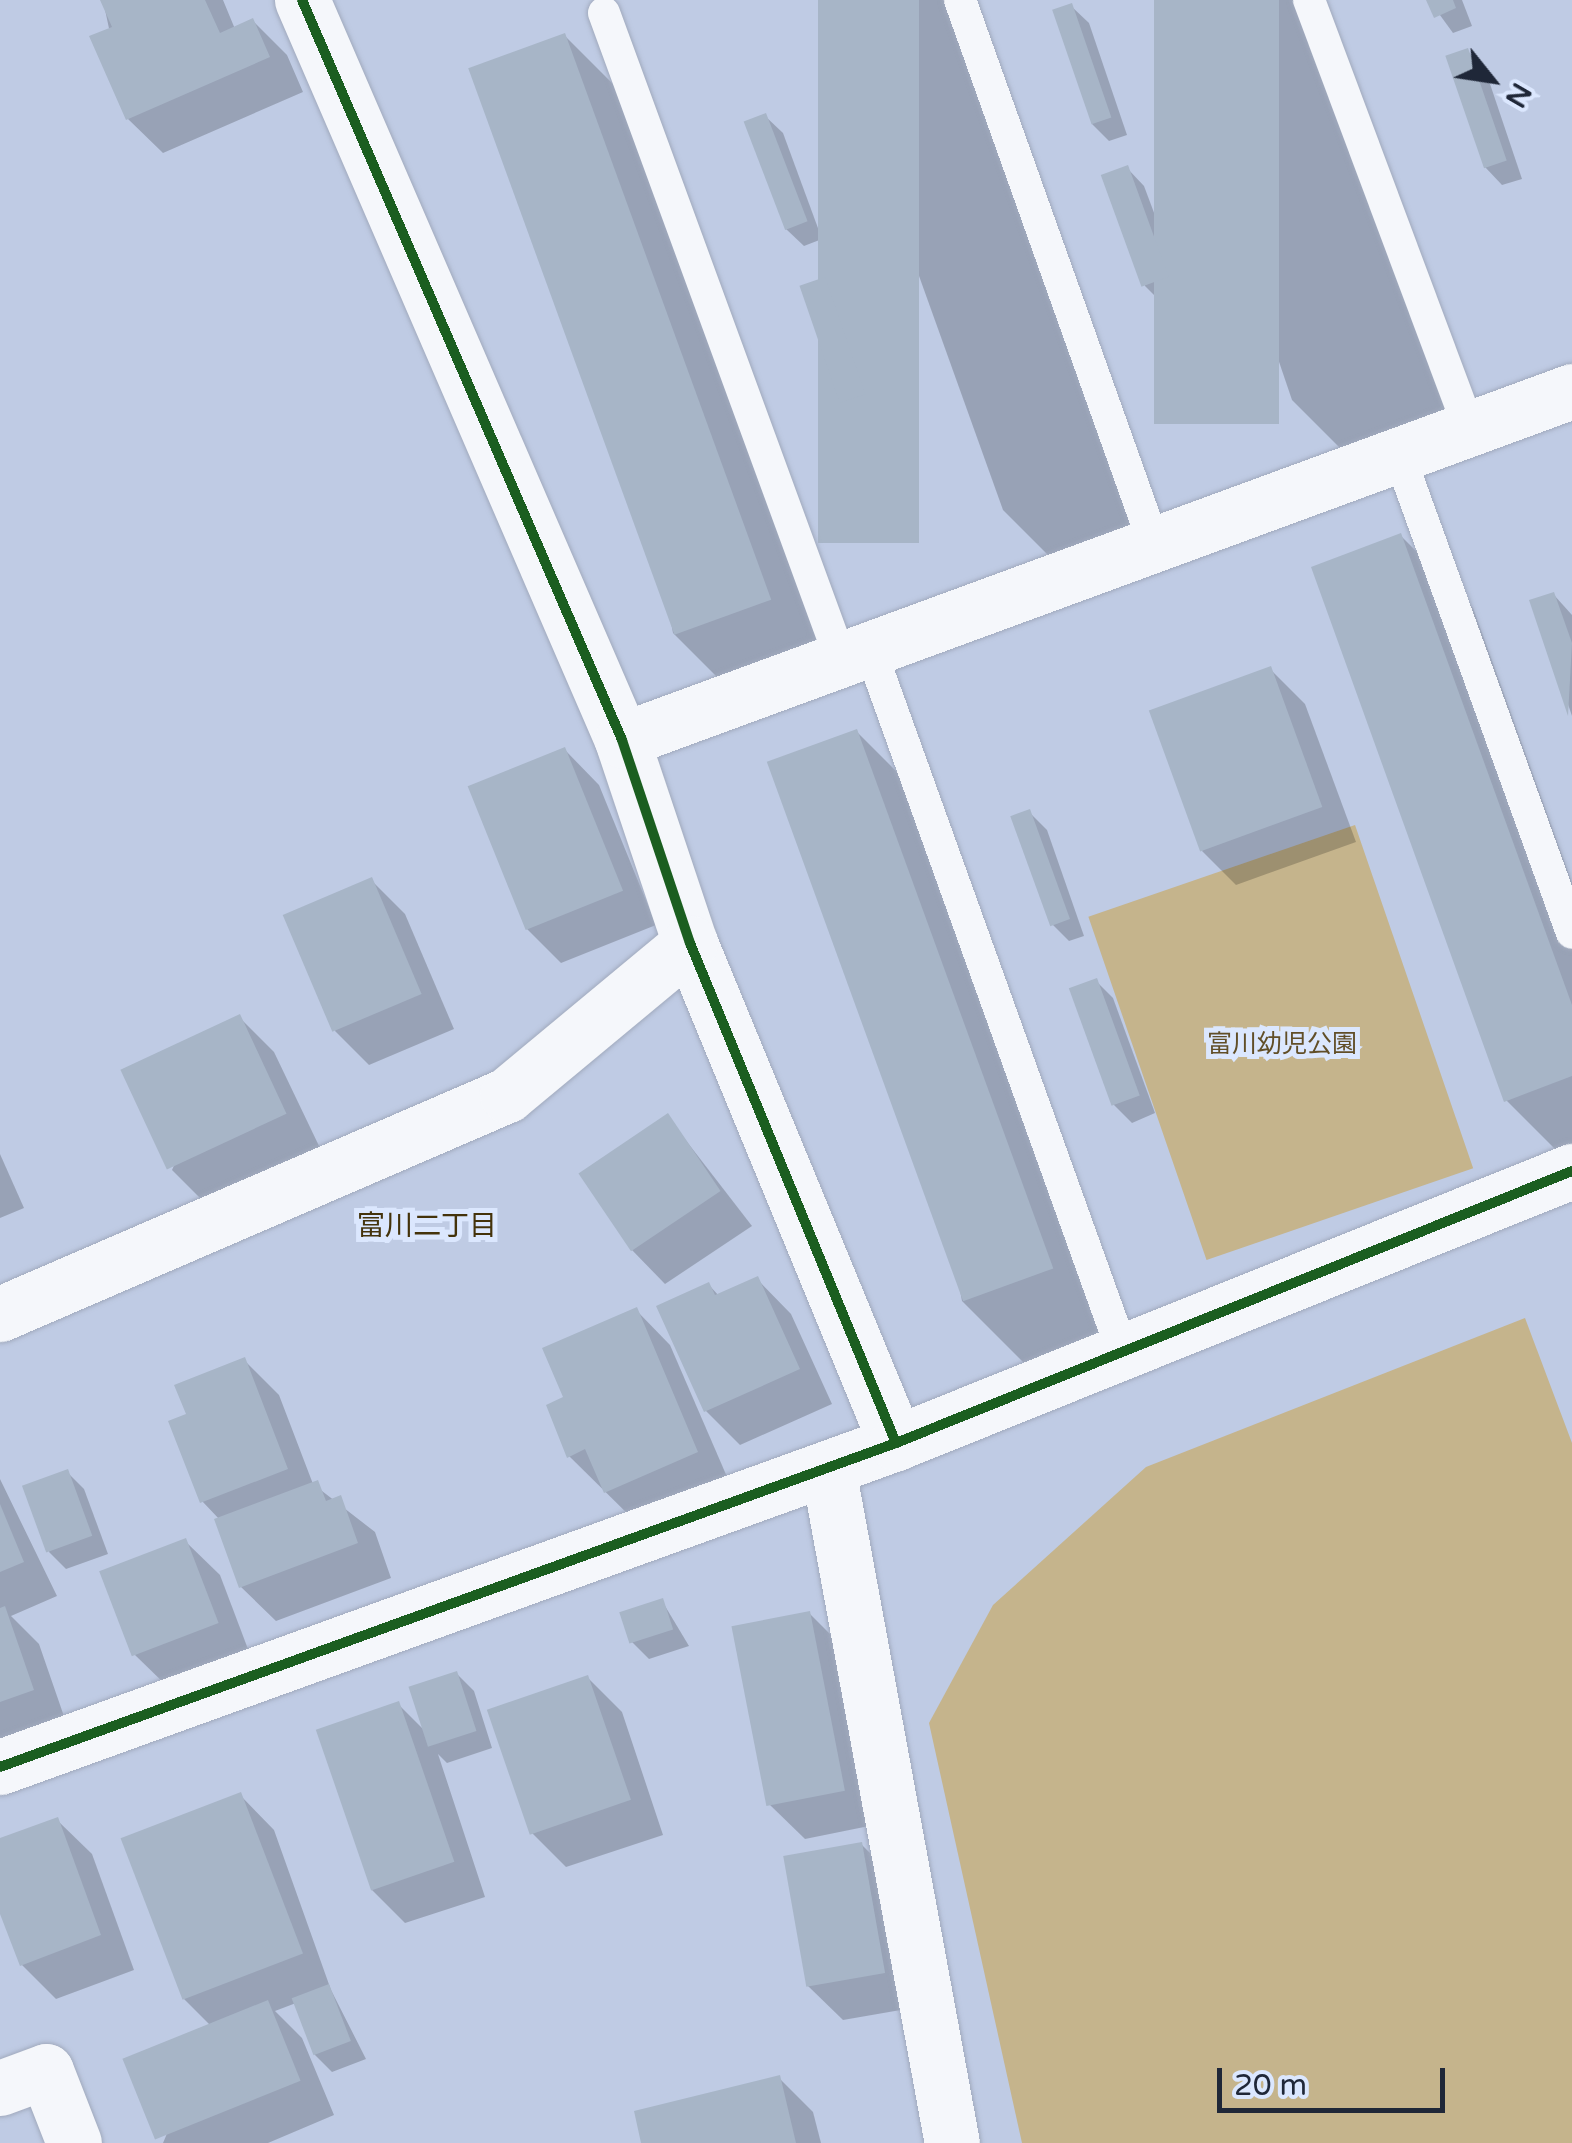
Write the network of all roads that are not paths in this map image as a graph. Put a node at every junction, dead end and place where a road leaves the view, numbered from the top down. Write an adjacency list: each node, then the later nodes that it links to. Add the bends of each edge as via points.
1 (302, 0): 10 (street)
2 (960, 0): 8 (lane)
3 (1309, 0): 6 (lane)
4 (604, 13): 9 (lane)
5 (1572, 391): 6 (street)
6 (1469, 429): 7 (street)
7 (1399, 454): 8 (street); 11 (lane)
8 (1154, 544): 9 (street)
9 (856, 654): 10 (street); 15 (lane)
10 (622, 740): 12 (street)
11 (1572, 933)
12 (690, 943): 14 (street, via 507,1095); 16 (street)
13 (1569, 1180): 15 (street)
14 (0, 1314)
15 (1123, 1352): 16 (street)
16 (896, 1443): 17 (street)
17 (828, 1469): 18 (street); 21 (street)
18 (0, 1767)
19 (0, 2088): 20 (street, via 46,2071)
20 (74, 2143)
21 (952, 2143)

